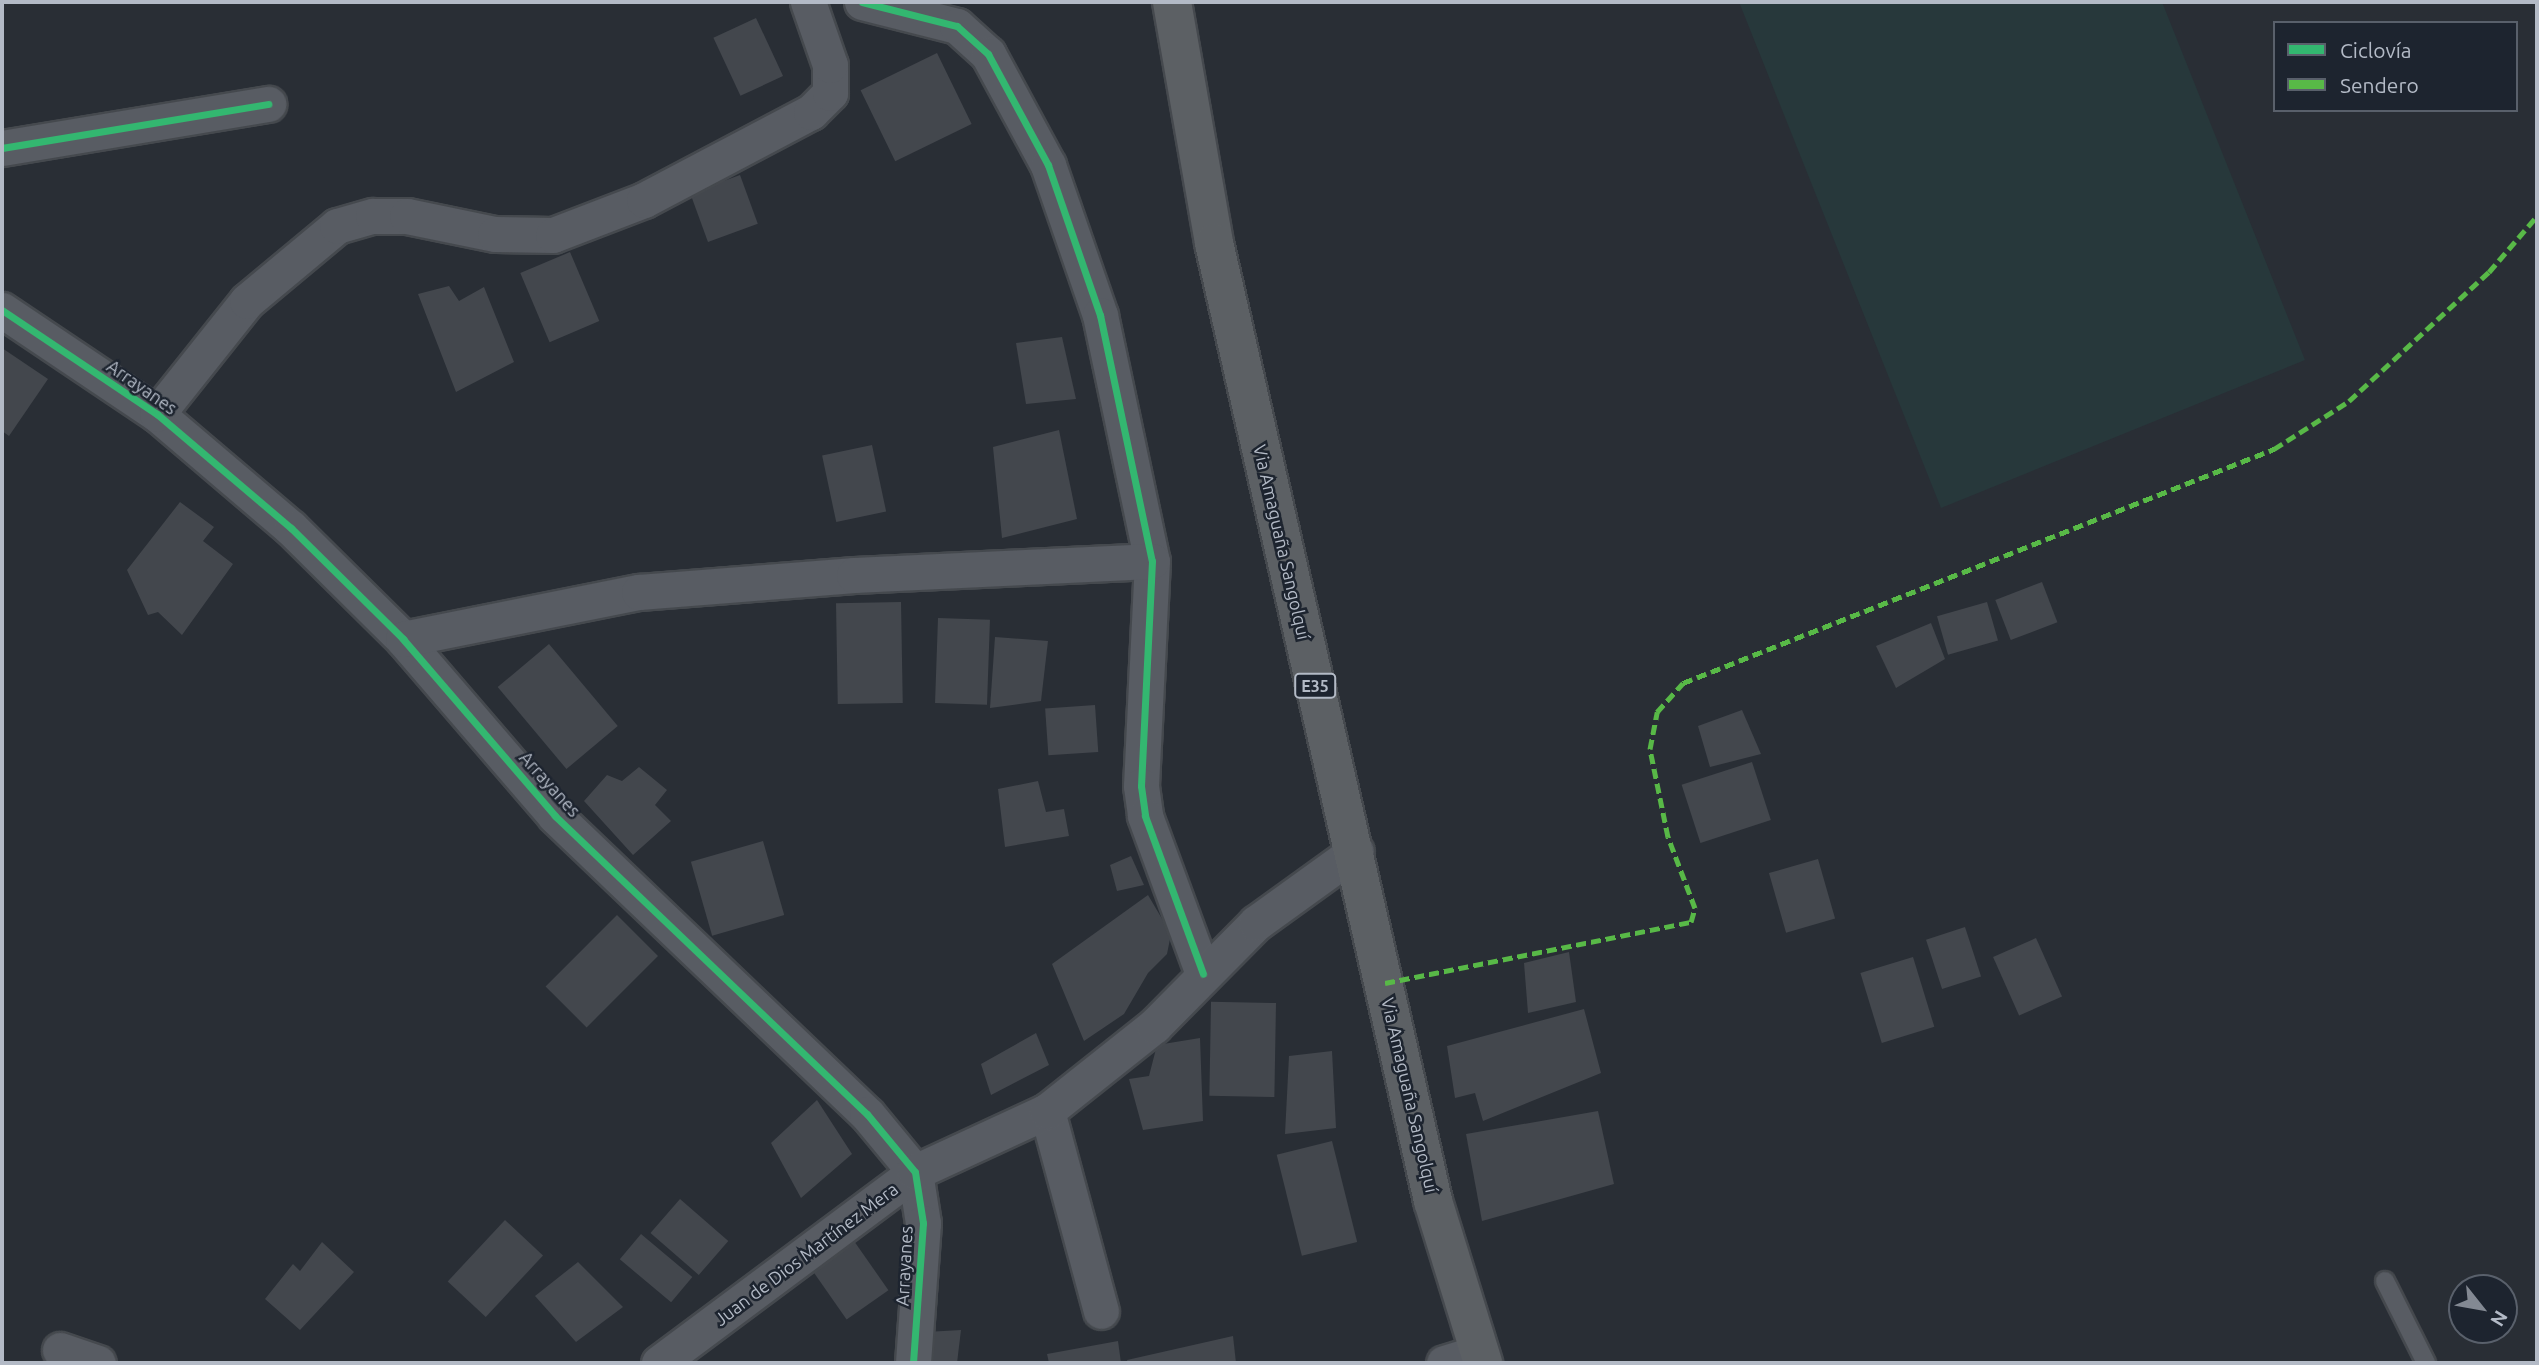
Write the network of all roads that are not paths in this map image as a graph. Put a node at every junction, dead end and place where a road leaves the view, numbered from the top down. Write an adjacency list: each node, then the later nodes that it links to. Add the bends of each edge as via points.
1 (808, 2): 7 (street, via 830,65 830,93 811,112 644,200 553,235 495,233 407,216 373,216 337,226 247,302)
2 (862, 2): 8 (street, via 957,26 975,38 1048,165 1100,315)
3 (1172, 2): 10 (highway, Via Amaguaña Sangolquí / E35, via 1214,243)
4 (268, 104): 5 (street)
5 (2, 148)
6 (2, 310): 7 (street, Arrayanes)
7 (157, 414): 9 (street, Arrayanes, via 291,528)
8 (1152, 561): 9 (street, via 854,575 639,592); 11 (street, via 1141,786 1145,816)
9 (403, 639): 13 (street, Arrayanes, via 555,816 867,1114)
10 (1356, 851): 11 (street, Juan de Dios Martínez Mera, via 1256,923); 17 (highway, Via Amaguaña Sangolquí / E35, via 1433,1201)
11 (1203, 974): 12 (street, Juan de Dios Martínez Mera, via 1154,1026)
12 (1047, 1111): 13 (street, Juan de Dios Martínez Mera); 15 (street)
13 (915, 1172): 19 (street, Juan de Dios Martínez Mera); 20 (street, Arrayanes, via 923,1223)
14 (2385, 1281): 22 (lane)
15 (1101, 1311)
16 (60, 1350): 18 (street)
17 (1482, 1357): 21 (street)
18 (98, 1363)
19 (659, 1363)
20 (913, 1363)
21 (1444, 1363)
22 (2426, 1363)

